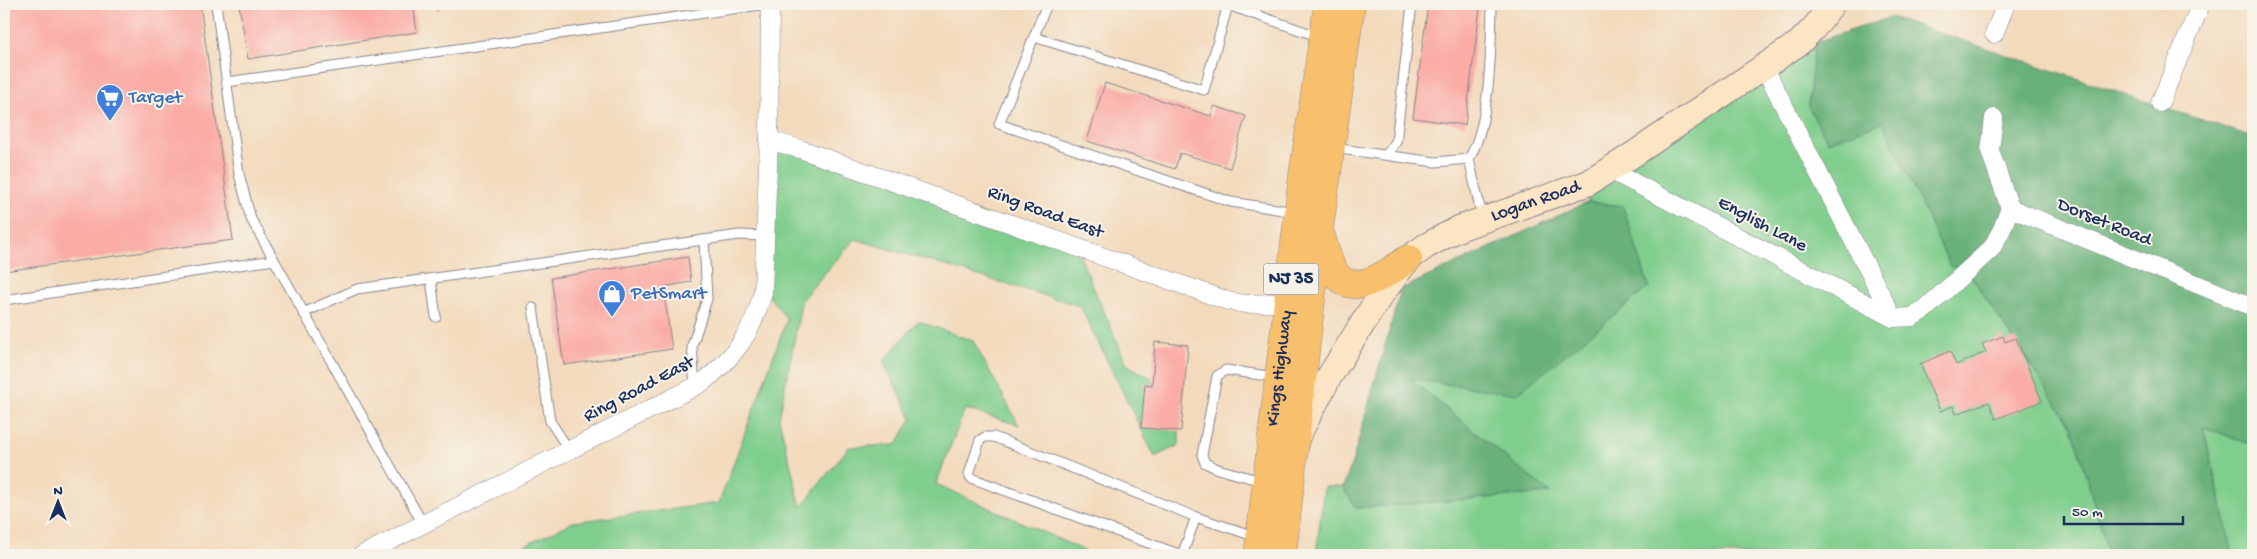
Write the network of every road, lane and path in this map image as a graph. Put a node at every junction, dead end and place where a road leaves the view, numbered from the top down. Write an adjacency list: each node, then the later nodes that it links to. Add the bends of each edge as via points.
1 (216, 4): 20 (lane)
2 (429, 4): 14 (path)
3 (769, 4): 20 (lane); 23 (street, Ring Road East)
4 (1047, 4): 17 (lane)
5 (1227, 4): 15 (lane); 17 (lane, via 1204,90)
6 (1258, 4): 15 (lane)
7 (1328, 4): 18 (main road, Kings Highway / NJ 35)
8 (1351, 4): 24 (main road, Kings Highway / NJ 35)
9 (1412, 4): 25 (lane, via 1396,142)
10 (1492, 4): 26 (lane, via 1487,98 1476,148)
11 (1832, 4): 19 (street, Logan Road, via 1798,43)
12 (2006, 4): 16 (street)
13 (2201, 4): 21 (street)
14 (441, 13)
15 (1255, 14): 18 (lane)
16 (1994, 34)
17 (1034, 37): 29 (lane, via 999,124 1231,202)
18 (1322, 38): 29 (main road, Kings Highway / NJ 35)
19 (1763, 65): 27 (street, Logan Road); 43 (street)
20 (227, 82): 35 (lane, via 244,201)
21 (2160, 103)
22 (1994, 118): 28 (street, via 1990,151)
23 (769, 140): 32 (street, Ring Road East); 38 (street, Ring Road East, via 800,148 1228,301 1245,304)
24 (1330, 148): 25 (lane); 31 (main road, Kings Highway / NJ 35)
25 (1386, 155): 26 (lane, via 1435,162)
26 (1469, 159): 30 (lane)
27 (1610, 170): 30 (street, Logan Road, via 1588,183); 43 (street, English Lane)
28 (2010, 208): 39 (street, Dorset Road); 43 (street, via 1992,248 1925,309 1912,317)
29 (1298, 213): 38 (main road, Kings Highway / NJ 35)
30 (1482, 219): 34 (street, Logan Road, via 1426,246)
31 (1319, 230): 34 (main road, via 1333,270 1349,283 1368,284); 38 (main road, Kings Highway / NJ 35)
32 (765, 236): 33 (lane, via 739,235); 45 (street, Ring Road East, via 763,292 750,329 729,360)
33 (704, 240): 36 (lane); 45 (lane, via 706,299 692,346)
34 (1408, 259): 46 (street, Logan Road, via 1378,299 1329,377)
35 (274, 260): 37 (lane); 41 (lane)
36 (431, 279): 41 (lane, via 357,289); 42 (lane)
37 (4, 300)
38 (1299, 302): 44 (main road, Kings Highway / NJ 35); 46 (main road, Kings Highway / NJ 35)
39 (2253, 307)
40 (533, 308): 47 (lane, via 550,421)
41 (304, 313): 50 (lane)
42 (436, 317)
43 (1894, 318)
44 (1279, 378): 48 (main road, Kings Highway / NJ 35); 48 (lane, via 1226,370 1217,376 1202,455 1205,463 1218,469)
45 (695, 386): 47 (street, Ring Road East)
46 (1294, 444): 54 (main road, Kings Highway / NJ 35)
47 (569, 450): 50 (street, Ring Road East)
48 (1267, 483): 51 (main road, Kings Highway / NJ 35)
49 (1196, 517): 51 (lane); 53 (lane); 53 (lane, via 994,436 980,440 969,474 971,478)
50 (423, 524): 52 (street, Ring Road East)
51 (1259, 547)
52 (362, 555)
53 (1182, 555)
54 (1282, 555)

